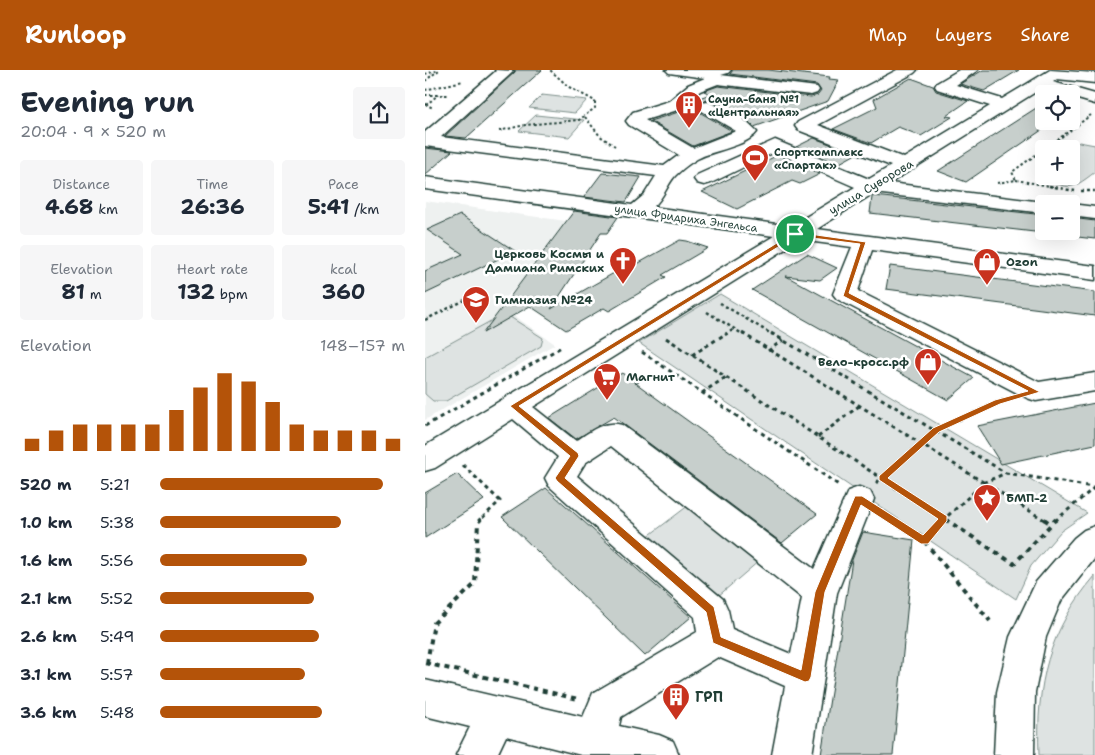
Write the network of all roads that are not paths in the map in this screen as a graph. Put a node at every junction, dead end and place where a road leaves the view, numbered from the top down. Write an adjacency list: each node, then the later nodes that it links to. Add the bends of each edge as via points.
1 (503, 70): 13 (street, via 506,72)
2 (674, 70): 5 (street)
3 (909, 70): 15 (street, via 804,126)
4 (970, 70): 11 (street, via 943,86)
5 (715, 74): 8 (street); 14 (street, via 675,105 639,116 635,121)
6 (1053, 75): 7 (street); 9 (street); 10 (street); 11 (street, улица Суворова)
7 (1095, 78)
8 (811, 90)
9 (1095, 92)
10 (1095, 99)
11 (1004, 105): 15 (street, улица Суворова)
12 (708, 108): 14 (street, via 748,132)
13 (425, 141): 16 (street)
14 (691, 155): 16 (street)
15 (907, 165): 19 (street, улица Суворова)
16 (669, 172): 21 (street, via 651,199)
17 (704, 179): 19 (street, via 775,145)
18 (425, 183): 21 (street, улица Фридриха Энгельса)
19 (871, 187): 20 (street); 24 (street, улица Суворова)
20 (1035, 206)
21 (637, 211): 24 (street, улица Фридриха Энгельса)
22 (1080, 211): 23 (street)
23 (1095, 212)
24 (795, 234): 25 (street, улица Фридриха Энгельса); 28 (street, улица Суворова)
25 (864, 243): 26 (street, улица Фридриха Энгельса); 27 (street, via 845,294 1036,392)
26 (1095, 273)
27 (1095, 382)
28 (514, 406): 29 (street); 30 (street, улица Суворова)
29 (575, 456): 33 (street, via 612,432); 34 (street, via 560,478 711,610)
30 (425, 460)
31 (859, 499): 33 (street)
32 (1095, 539): 42 (street, via 1048,592 1028,637 1016,692)
33 (820, 592): 36 (street)
34 (716, 640): 36 (street); 38 (street)
35 (426, 675): 37 (street)
36 (805, 677): 41 (street)
37 (496, 716): 38 (street); 39 (street)
38 (601, 723): 40 (street)
39 (476, 755)
40 (659, 755)
41 (792, 755)
42 (1014, 755)

